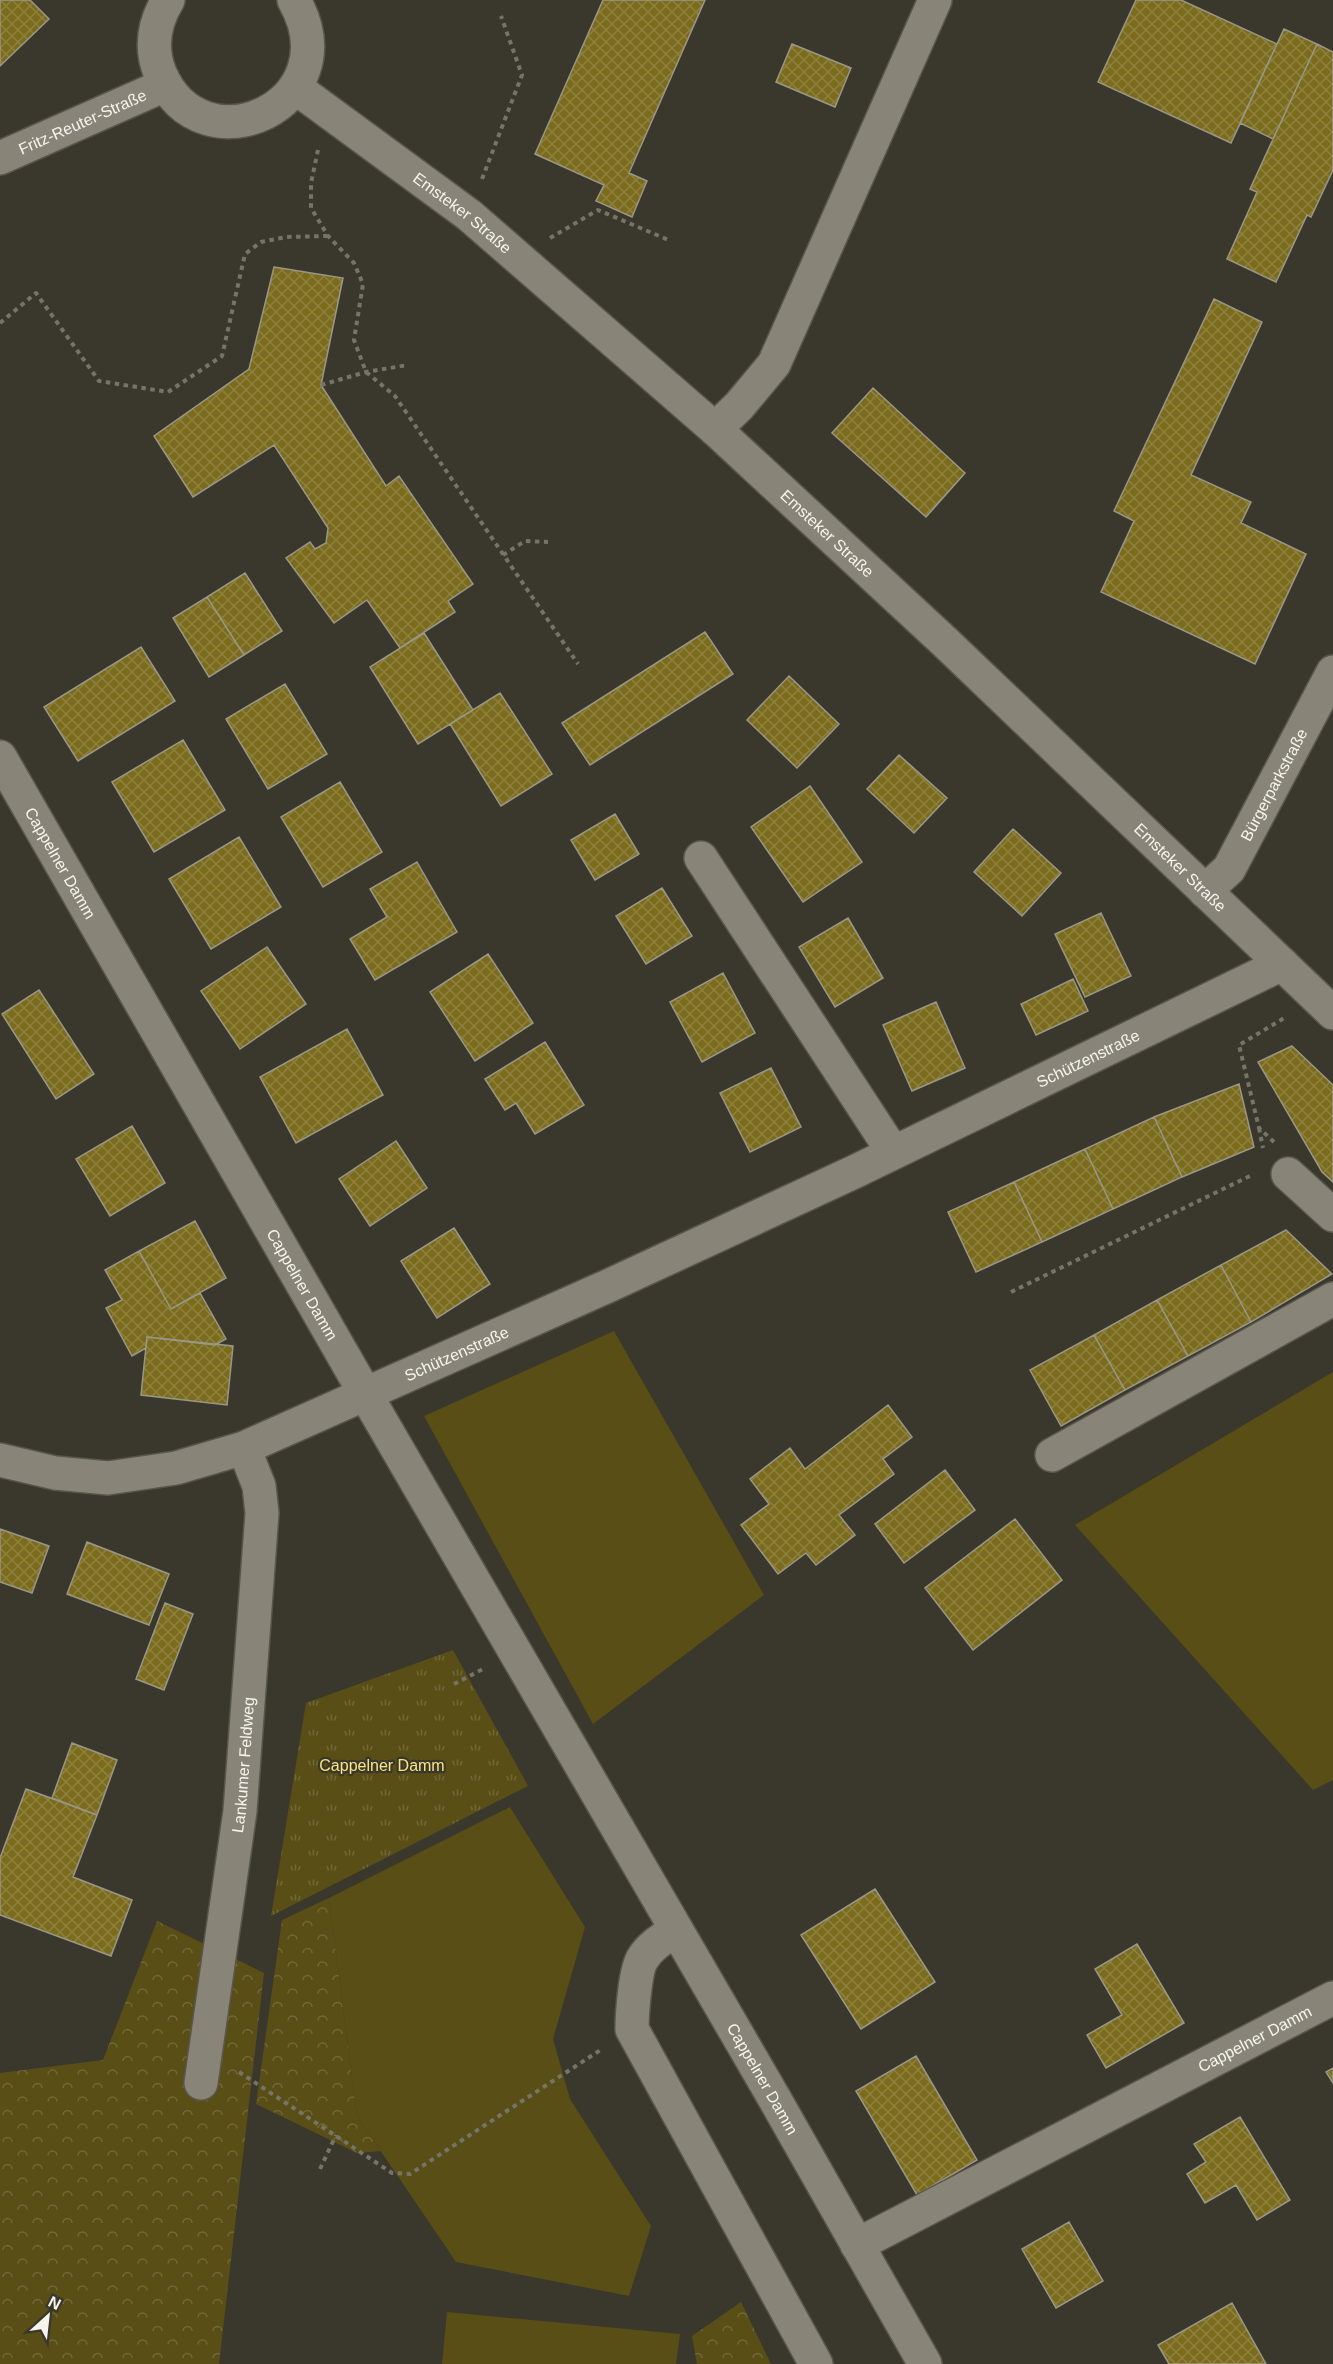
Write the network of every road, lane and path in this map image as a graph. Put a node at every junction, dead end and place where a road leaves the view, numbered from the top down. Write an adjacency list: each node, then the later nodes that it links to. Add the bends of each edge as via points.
1 (168, 0): 5 (street, via 159,14 154,38 156,62)
2 (295, 0): 6 (street, via 309,44)
3 (936, 0): 17 (street, via 774,364)
4 (501, 16): 9 (path, via 522,75)
5 (165, 85): 6 (street, via 186,108 225,122 265,114); 8 (street, Fritz-Reuter-Straße)
6 (296, 88): 7 (street, Emsteker Straße)
7 (337, 117): 9 (street, Emsteker Straße); 10 (path, via 318,146 311,183 311,208)
8 (0, 158)
9 (469, 215): 12 (street, Emsteker Straße)
10 (328, 236): 13 (path, via 261,242 245,254 222,356 168,392 99,381 36,293); 15 (path, via 354,263 363,284 354,340)
11 (671, 241): 12 (path, via 598,210)
12 (518, 257): 17 (street, Emsteker Straße)
13 (0, 323)
14 (408, 365): 15 (path)
15 (366, 372): 16 (path); 19 (path, via 395,396)
16 (321, 385)
17 (715, 429): 24 (street, Emsteker Straße)
18 (548, 542): 19 (path, via 525,541)
19 (502, 555): 20 (path)
20 (578, 664)
21 (1333, 672): 24 (street, Bürgerparkstraße, via 1229,869)
22 (0, 757): 34 (street, Cappelner Damm)
23 (701, 858): 28 (street)
24 (1205, 891): 25 (street, Emsteker Straße)
25 (1282, 964): 26 (street, Emsteker Straße); 28 (street, Schützenstraße)
26 (1325, 1006): 27 (path, via 1239,1045)
27 (1259, 1128): 29 (path); 29 (path, via 1299,1164)
28 (893, 1152): 34 (street, Schützenstraße)
29 (1277, 1166): 31 (street)
30 (1256, 1173): 32 (path)
31 (1333, 1215)
32 (1011, 1292)
33 (1333, 1299): 36 (street)
34 (366, 1395): 35 (street, Schützenstraße); 40 (street, Cappelner Damm)
35 (244, 1448): 37 (street, Schützenstraße, via 176,1468 108,1478 55,1473); 43 (street, Lankumer Feldweg, via 259,1486 262,1513 240,1811)
36 (1052, 1455)
37 (0, 1460)
38 (492, 1664): 39 (path)
39 (454, 1684)
40 (676, 1930): 42 (street, via 655,1943 641,1960); 47 (street, Cappelner Damm)
41 (1333, 1998): 47 (street, Cappelner Damm)
42 (632, 2029): 45 (path, via 410,2174 392,2173); 48 (street)
43 (206, 2050): 44 (street, Lankumer Feldweg); 45 (path)
44 (201, 2083)
45 (336, 2135): 46 (path)
46 (320, 2169)
47 (857, 2245): 49 (street, Cappelner Damm)
48 (816, 2364)
49 (925, 2364)

